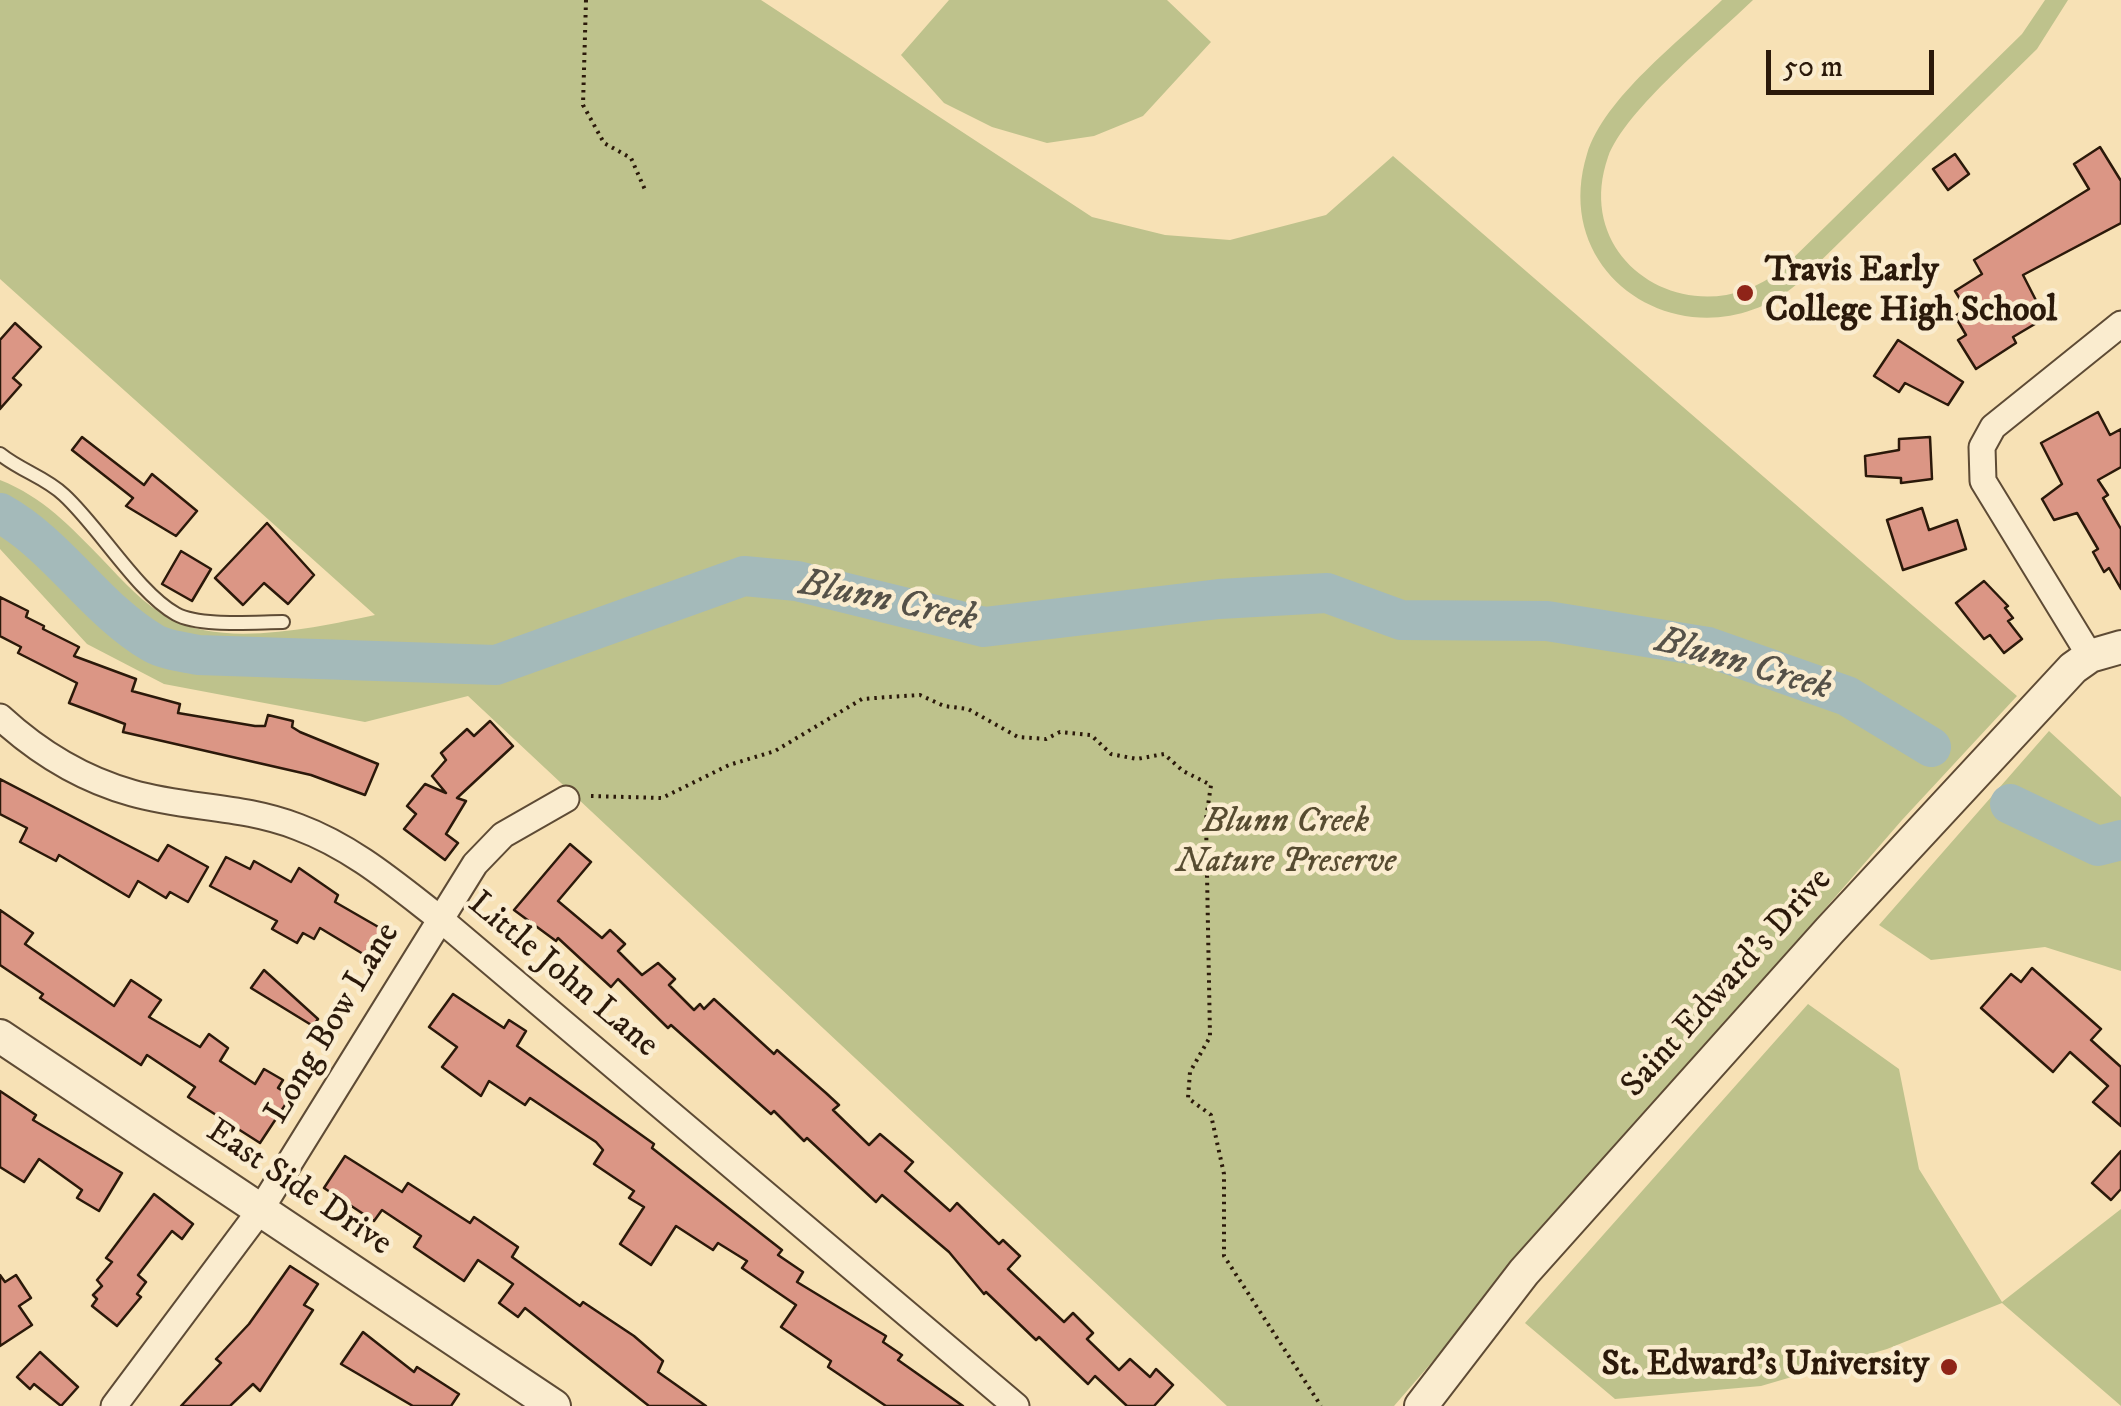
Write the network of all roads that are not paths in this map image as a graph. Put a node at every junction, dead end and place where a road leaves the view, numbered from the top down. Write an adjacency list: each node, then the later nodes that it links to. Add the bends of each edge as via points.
1 (2121, 324): 4 (street, via 1993,428 1982,446 1983,481)
2 (0, 454): 3 (lane, via 64,495 178,616)
3 (283, 622)
4 (2106, 652): 13 (street, Saint Edward's Drive, via 2073,668 1978,767 1524,1272)
5 (0, 717): 7 (street, Little John Lane, via 78,773 134,794 232,807 351,850)
6 (566, 799): 7 (street, Long Bow Lane, via 503,835)
7 (440, 918): 9 (street, Long Bow Lane); 12 (street, Little John Lane)
8 (0, 1036): 9 (street, East Side Drive)
9 (259, 1212): 10 (street, Long Bow Lane); 11 (street, East Side Drive)
10 (114, 1406)
11 (554, 1406)
12 (1016, 1406)
13 (1421, 1406)

